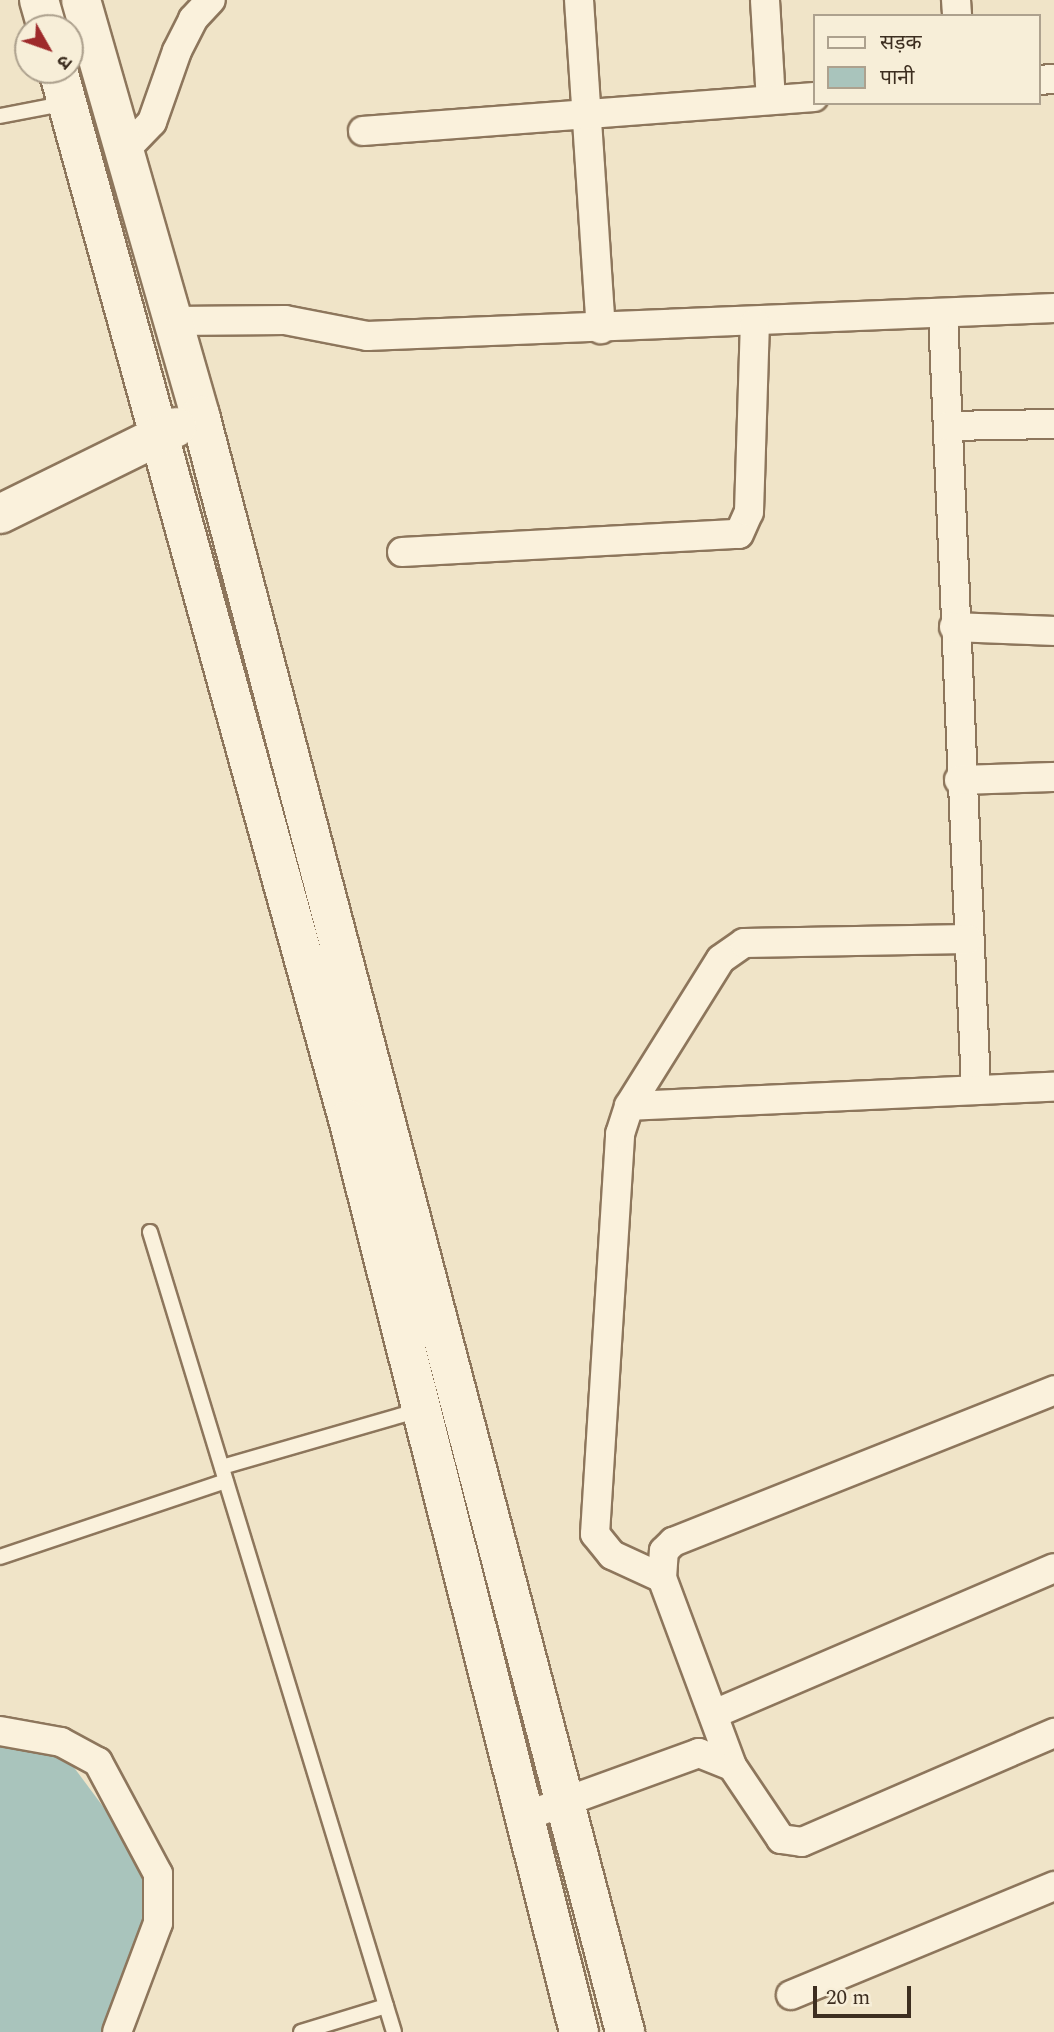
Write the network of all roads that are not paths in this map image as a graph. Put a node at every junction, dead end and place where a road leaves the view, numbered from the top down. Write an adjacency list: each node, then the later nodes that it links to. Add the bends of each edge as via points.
1 (81, 0): 11 (main road)
2 (211, 0): 11 (street, via 193,19 177,51 152,122)
3 (579, 0): 8 (street)
4 (765, 0): 7 (street)
5 (62, 87): 9 (lane); 20 (main road)
6 (813, 97): 7 (street)
7 (771, 100): 8 (street)
8 (587, 114): 10 (street); 16 (street)
9 (0, 116)
10 (363, 131)
11 (124, 151): 14 (main road)
12 (1054, 308): 13 (street)
13 (943, 314): 15 (street); 19 (street)
14 (173, 321): 16 (street, via 285,320 367,336); 17 (main road)
15 (755, 323): 16 (street); 22 (street, via 750,512 740,534)
16 (601, 328)
17 (200, 415): 20 (main road); 33 (main road)
18 (1054, 424): 19 (street)
19 (948, 426): 23 (street)
20 (156, 438): 21 (main road); 33 (main road, via 348,1119)
21 (0, 514)
22 (402, 552)
23 (954, 627): 24 (street); 26 (street)
24 (1054, 631)
25 (1054, 777): 26 (street)
26 (959, 780): 27 (street)
27 (968, 939): 29 (street); 30 (street, via 744,943 721,959)
28 (1054, 1087): 29 (street)
29 (976, 1089): 30 (street)
30 (629, 1106): 37 (street, via 620,1134 595,1534 612,1555)
31 (150, 1232): 34 (lane)
32 (1054, 1390): 37 (street, via 673,1542 660,1562)
33 (440, 1405): 34 (lane); 42 (main road); 43 (main road)
34 (224, 1474): 35 (lane); 46 (lane)
35 (0, 1557)
36 (1054, 1568): 38 (street)
37 (662, 1578): 38 (street)
38 (714, 1714): 41 (street)
39 (0, 1731): 47 (street, via 61,1742 98,1762 155,1866 158,1923)
40 (1054, 1733): 41 (street, via 789,1844)
41 (732, 1766): 42 (street, via 699,1753)
42 (566, 1805): 43 (street); 51 (main road)
43 (523, 1817): 50 (main road)
44 (1054, 1886): 45 (street)
45 (791, 1996)
46 (386, 2006): 48 (lane); 49 (lane)
47 (117, 2032)
48 (301, 2032)
49 (394, 2032)
50 (579, 2032)
51 (625, 2032)

